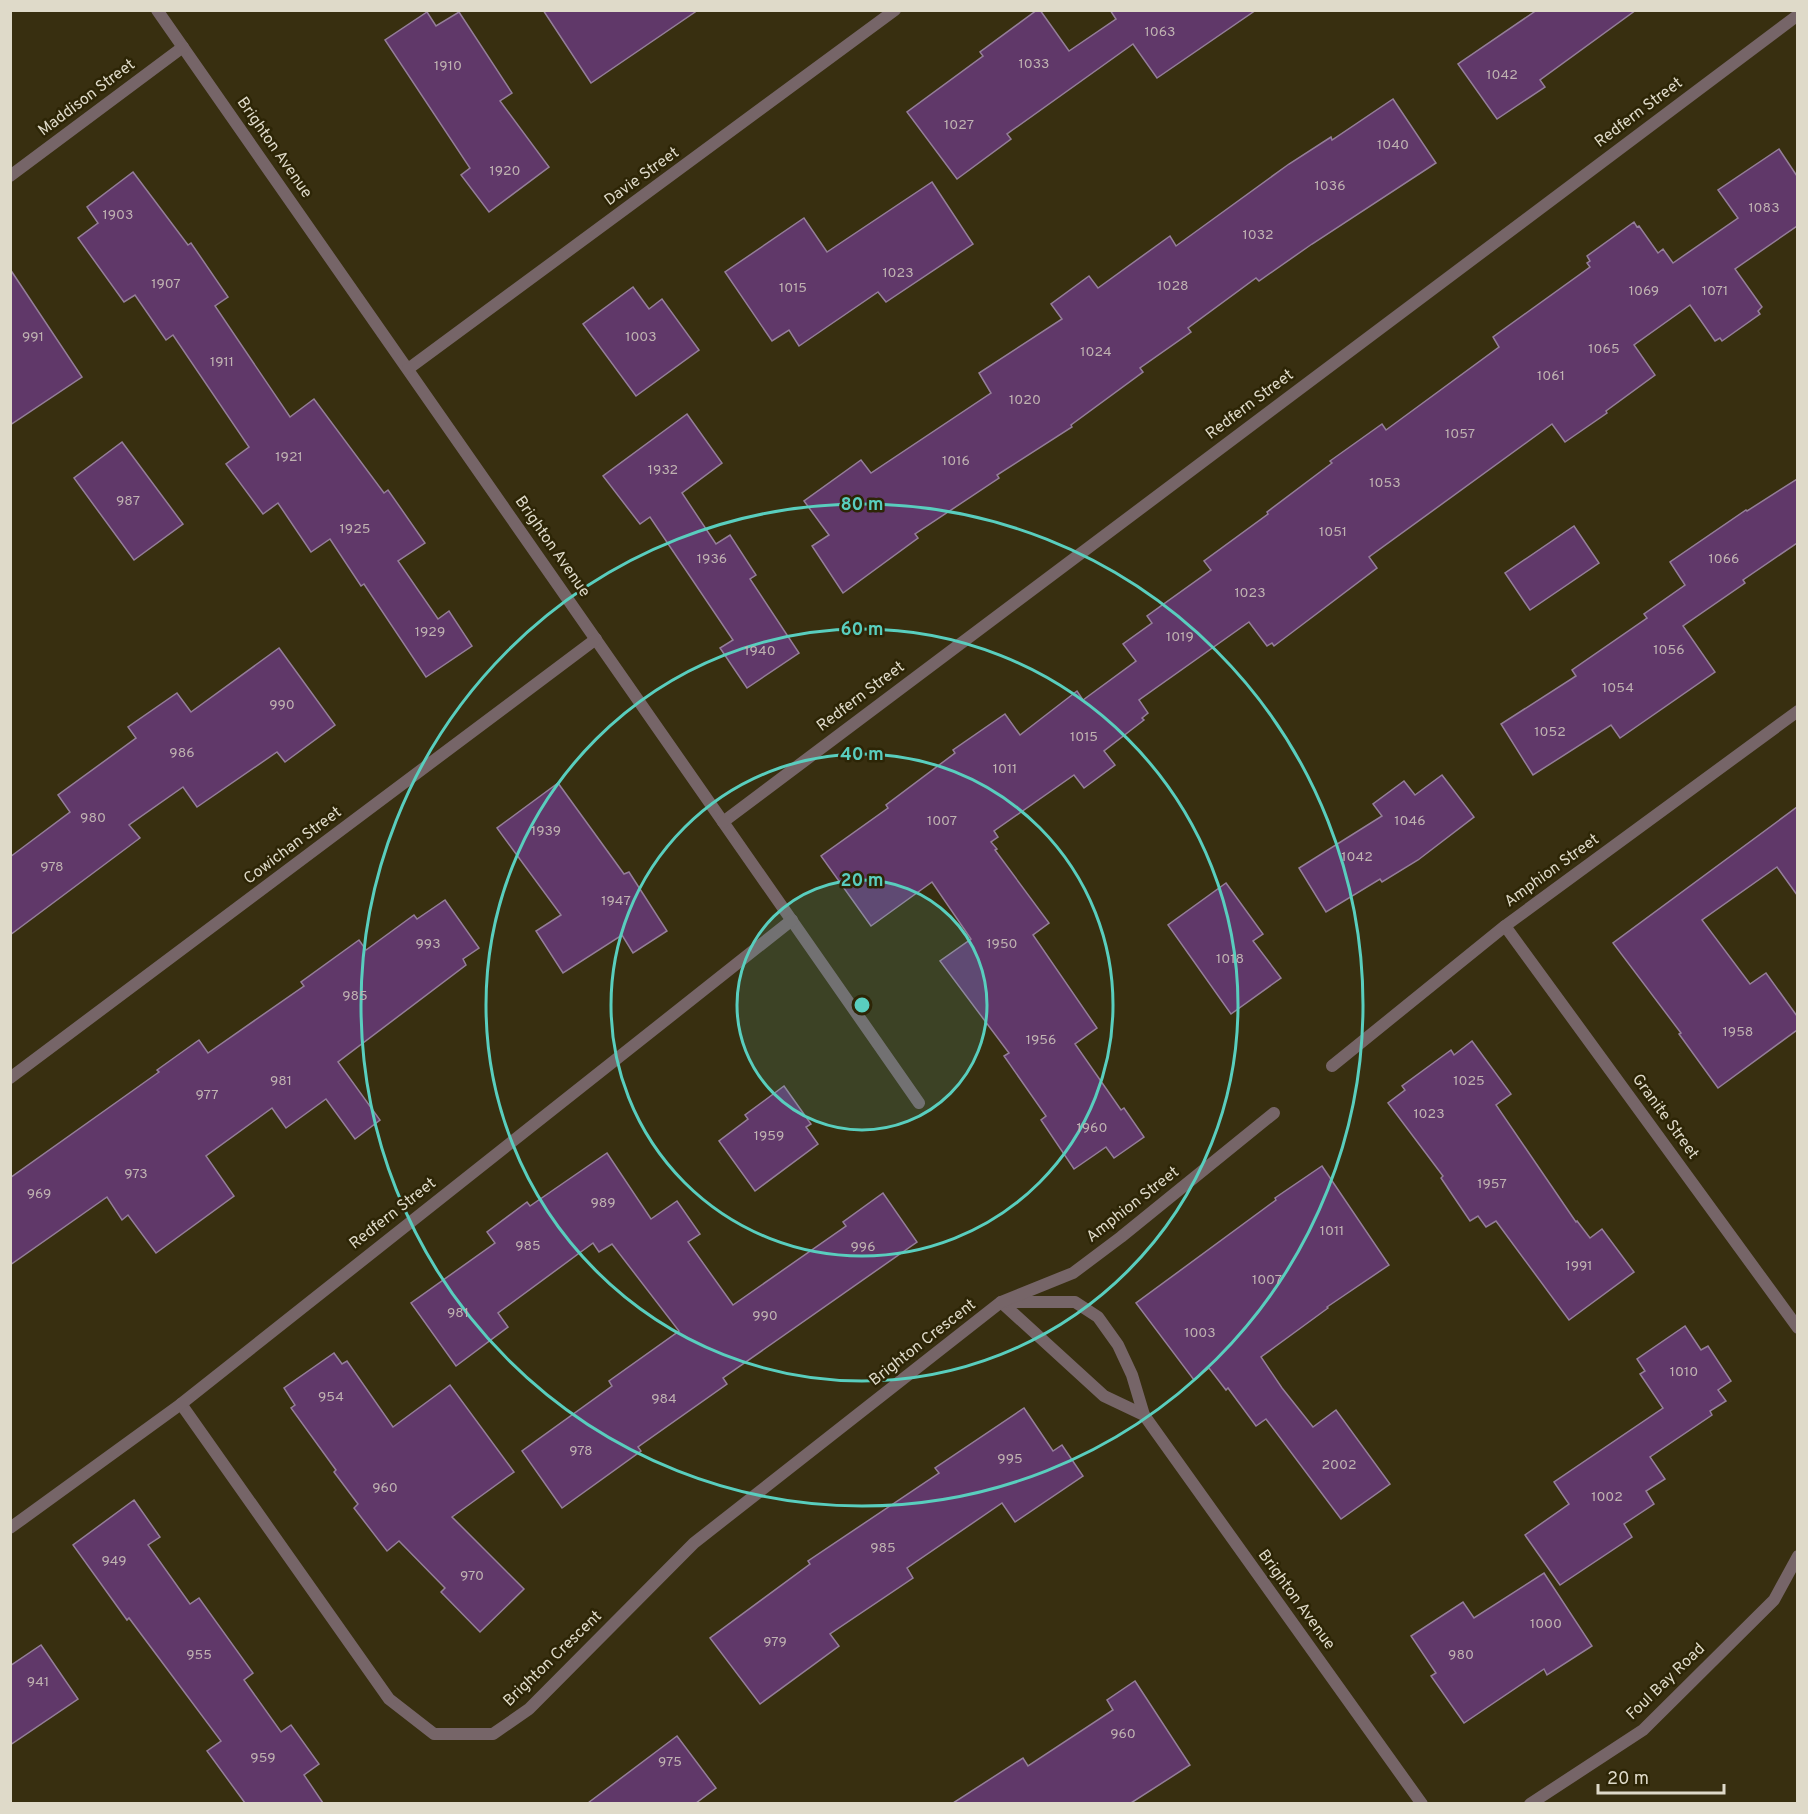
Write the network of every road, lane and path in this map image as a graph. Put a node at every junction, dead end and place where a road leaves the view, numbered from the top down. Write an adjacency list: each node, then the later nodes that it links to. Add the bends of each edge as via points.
1 (157, 10): 4 (street, Brighton Avenue)
2 (896, 10): 6 (street, Davie Street)
3 (1797, 15): 9 (street, Redfern Street)
4 (183, 47): 5 (street, Maddison Street); 6 (street, Brighton Avenue)
5 (10, 176)
6 (408, 369): 7 (street, Brighton Avenue)
7 (596, 639): 9 (street, Brighton Avenue); 13 (street, Cowichan Street)
8 (1797, 711): 11 (street, Amphion Street)
9 (723, 822): 10 (street, Brighton Avenue)
10 (792, 920): 14 (street, Brighton Avenue); 18 (street, Redfern Street)
11 (1505, 926): 12 (street, Amphion Street); 17 (street, Granite Street)
12 (1332, 1066)
13 (10, 1078)
14 (918, 1103)
15 (1274, 1113): 16 (street, Amphion Street, via 1072,1273)
16 (1001, 1302): 18 (street, Brighton Crescent, via 694,1543 529,1708 493,1734 434,1734 389,1699); 19 (street, Brighton Avenue, via 1104,1396); 19 (street, Brighton Avenue, via 1075,1302 1098,1317 1118,1345)
17 (1797, 1328)
18 (181, 1404): 20 (street, Redfern Street)
19 (1144, 1415): 22 (street, Brighton Avenue)
20 (10, 1528)
21 (1797, 1556): 23 (street, Foul Bay Road, via 1774,1600 1643,1730)
22 (1422, 1803)
23 (1530, 1803)

